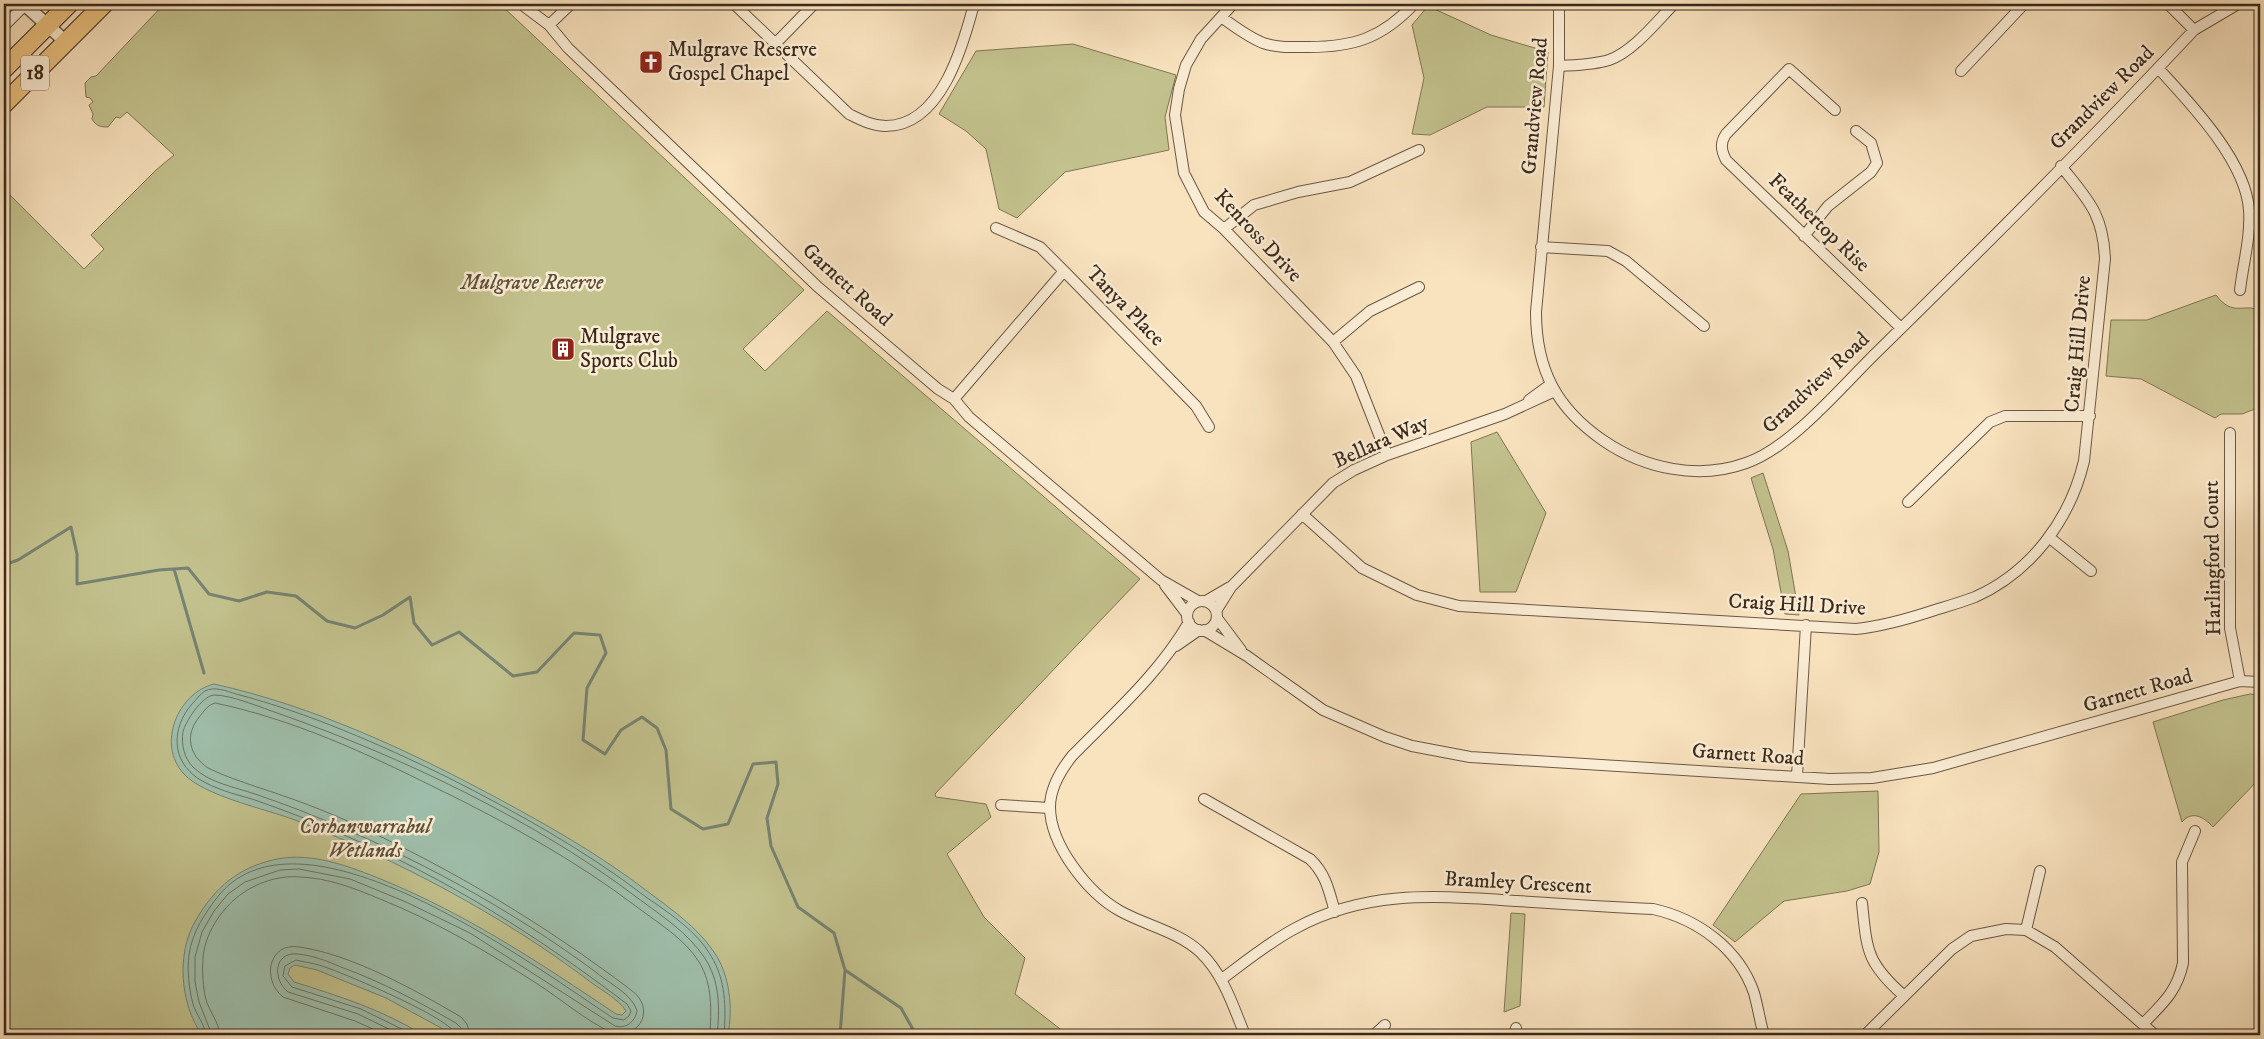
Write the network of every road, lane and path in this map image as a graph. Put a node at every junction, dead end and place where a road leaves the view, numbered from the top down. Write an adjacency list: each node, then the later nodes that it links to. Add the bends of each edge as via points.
1 (25, 4): 17 (street); 19 (street)
2 (69, 4): 17 (highway, 18)
3 (104, 4): 21 (highway, 18)
4 (521, 4): 18 (street, Garnett Road)
5 (571, 4): 18 (street)
6 (734, 4): 22 (street)
7 (814, 4): 22 (street)
8 (974, 4): 22 (street, via 964,43 937,97 923,113 902,123 886,126 849,114)
9 (1233, 4): 16 (street, Kenross Drive)
10 (1414, 4): 16 (street, via 1380,33 1357,43 1336,47 1283,48 1263,43)
11 (1558, 4): 23 (street, Grandview Road)
12 (1674, 4): 23 (street, via 1634,44 1611,59)
13 (2024, 4): 26 (street)
14 (2168, 4): 20 (street)
15 (2238, 4): 20 (street, Grandview Road)
16 (1220, 17): 33 (street, Kenross Drive, via 1201,39 1186,65 1175,115 1184,173 1204,212)
17 (47, 25): 21 (street); 25 (highway, 18)
18 (549, 25): 43 (street, Garnett Road, via 568,48 818,287)
19 (4, 26)
20 (2194, 30): 24 (street, Grandview Road)
21 (66, 42): 27 (highway, 18)
22 (776, 44)
23 (1559, 66): 35 (street, Grandview Road)
24 (2158, 68): 31 (street, Grandview Road); 38 (street, via 2199,114 2234,165 2244,186 2249,210)
25 (4, 69)
26 (1961, 71)
27 (4, 104)
28 (1835, 110): 34 (street, Feathertop Rise, via 1789,68 1722,140 1726,160)
29 (1856, 132): 34 (street, via 1871,143 1877,163 1871,172 1828,206)
30 (1419, 150): 33 (street, via 1350,182 1254,205)
31 (2061, 166): 40 (street, Grandview Road); 44 (street, Craig Hill Drive, via 2090,202 2099,218 2104,238)
32 (996, 228): 36 (street, via 1040,247)
33 (1224, 230): 41 (street, Kenross Drive)
34 (1804, 236): 40 (street, Feathertop Rise)
35 (1541, 247): 39 (street, via 1608,251 1626,261); 42 (street, Grandview Road, via 1536,326 1542,361)
36 (1064, 271): 43 (street, Tanya Place); 45 (street, Tanya Place, via 1196,406)
37 (1419, 287): 41 (street, via 1370,311)
38 (2240, 290)
39 (1704, 326)
40 (1901, 328): 42 (street, Grandview Road, via 1791,436 1770,452 1722,469 1681,470 1640,461 1619,451 1569,413)
41 (1333, 342): 47 (street, Kenross Drive, via 1356,376)
42 (1553, 387): 47 (street, Bellara Way, via 1504,414)
43 (954, 399): 52 (street, Garnett Road, via 969,417)
44 (2090, 416): 48 (street, via 2005,416 1990,422); 50 (street, Craig Hill Drive, via 2078,485)
45 (1209, 427)
46 (2230, 433): 61 (street, Harlingford Court, via 2230,628)
47 (1387, 455): 49 (street, Bellara Way, via 1333,483)
48 (1908, 502)
49 (1302, 514): 53 (street, Bellara Way); 57 (street, Craig Hill Drive, via 1362,568 1417,595 1459,606)
50 (2050, 538): 51 (street); 57 (street, Craig Hill Drive, via 2017,570 1975,596 1883,626 1856,629)
51 (2091, 571)
52 (1161, 580): 54 (street, Garnett Road); 56 (street, Garnett Road)
53 (1231, 587): 54 (street, Bellara Way); 55 (street, Bellara Way)
54 (1202, 601): 55 (street, via 1210,603); 56 (street, via 1191,606)
55 (1216, 615): 58 (street, via 1212,626); 60 (street, Garnett Road)
56 (1188, 618): 58 (street); 59 (street)
57 (1806, 625): 63 (street)
58 (1201, 630): 59 (street); 60 (street, Garnett Road)
59 (1174, 648): 66 (street, via 1072,756 1055,784)
60 (1247, 656): 63 (street, Garnett Road, via 1323,710 1385,737 1439,752 1470,757)
61 (2240, 681): 62 (street, Garnett Road); 63 (street, Garnett Road, via 1933,768 1872,778)
62 (2260, 682)
63 (1797, 776)
64 (1204, 799): 70 (street, via 1310,859 1326,879)
65 (1001, 805): 66 (street)
66 (1050, 808): 72 (street, via 1057,838 1079,875 1119,910 1200,952)
67 (2194, 831): 74 (street, via 2182,862 2183,963 2180,979 2173,992)
68 (2040, 871): 71 (street)
69 (1862, 903): 73 (street, via 1867,948 1876,966)
70 (1335, 912): 72 (street, Bramley Crescent, via 1295,929 1261,949); 78 (street, Bramley Crescent, via 1393,898 1419,896 1654,909 1672,914 1706,931 1735,959 1754,993)
71 (2026, 930): 73 (street, via 1970,936); 74 (street, via 2056,947)
72 (1222, 979): 76 (street)
73 (1903, 995): 79 (street)
74 (2142, 1024): 80 (street)
75 (1385, 1025): 77 (street)
76 (1245, 1035)
77 (1374, 1035)
78 (1764, 1035)
79 (1865, 1035)
80 (2155, 1035)

